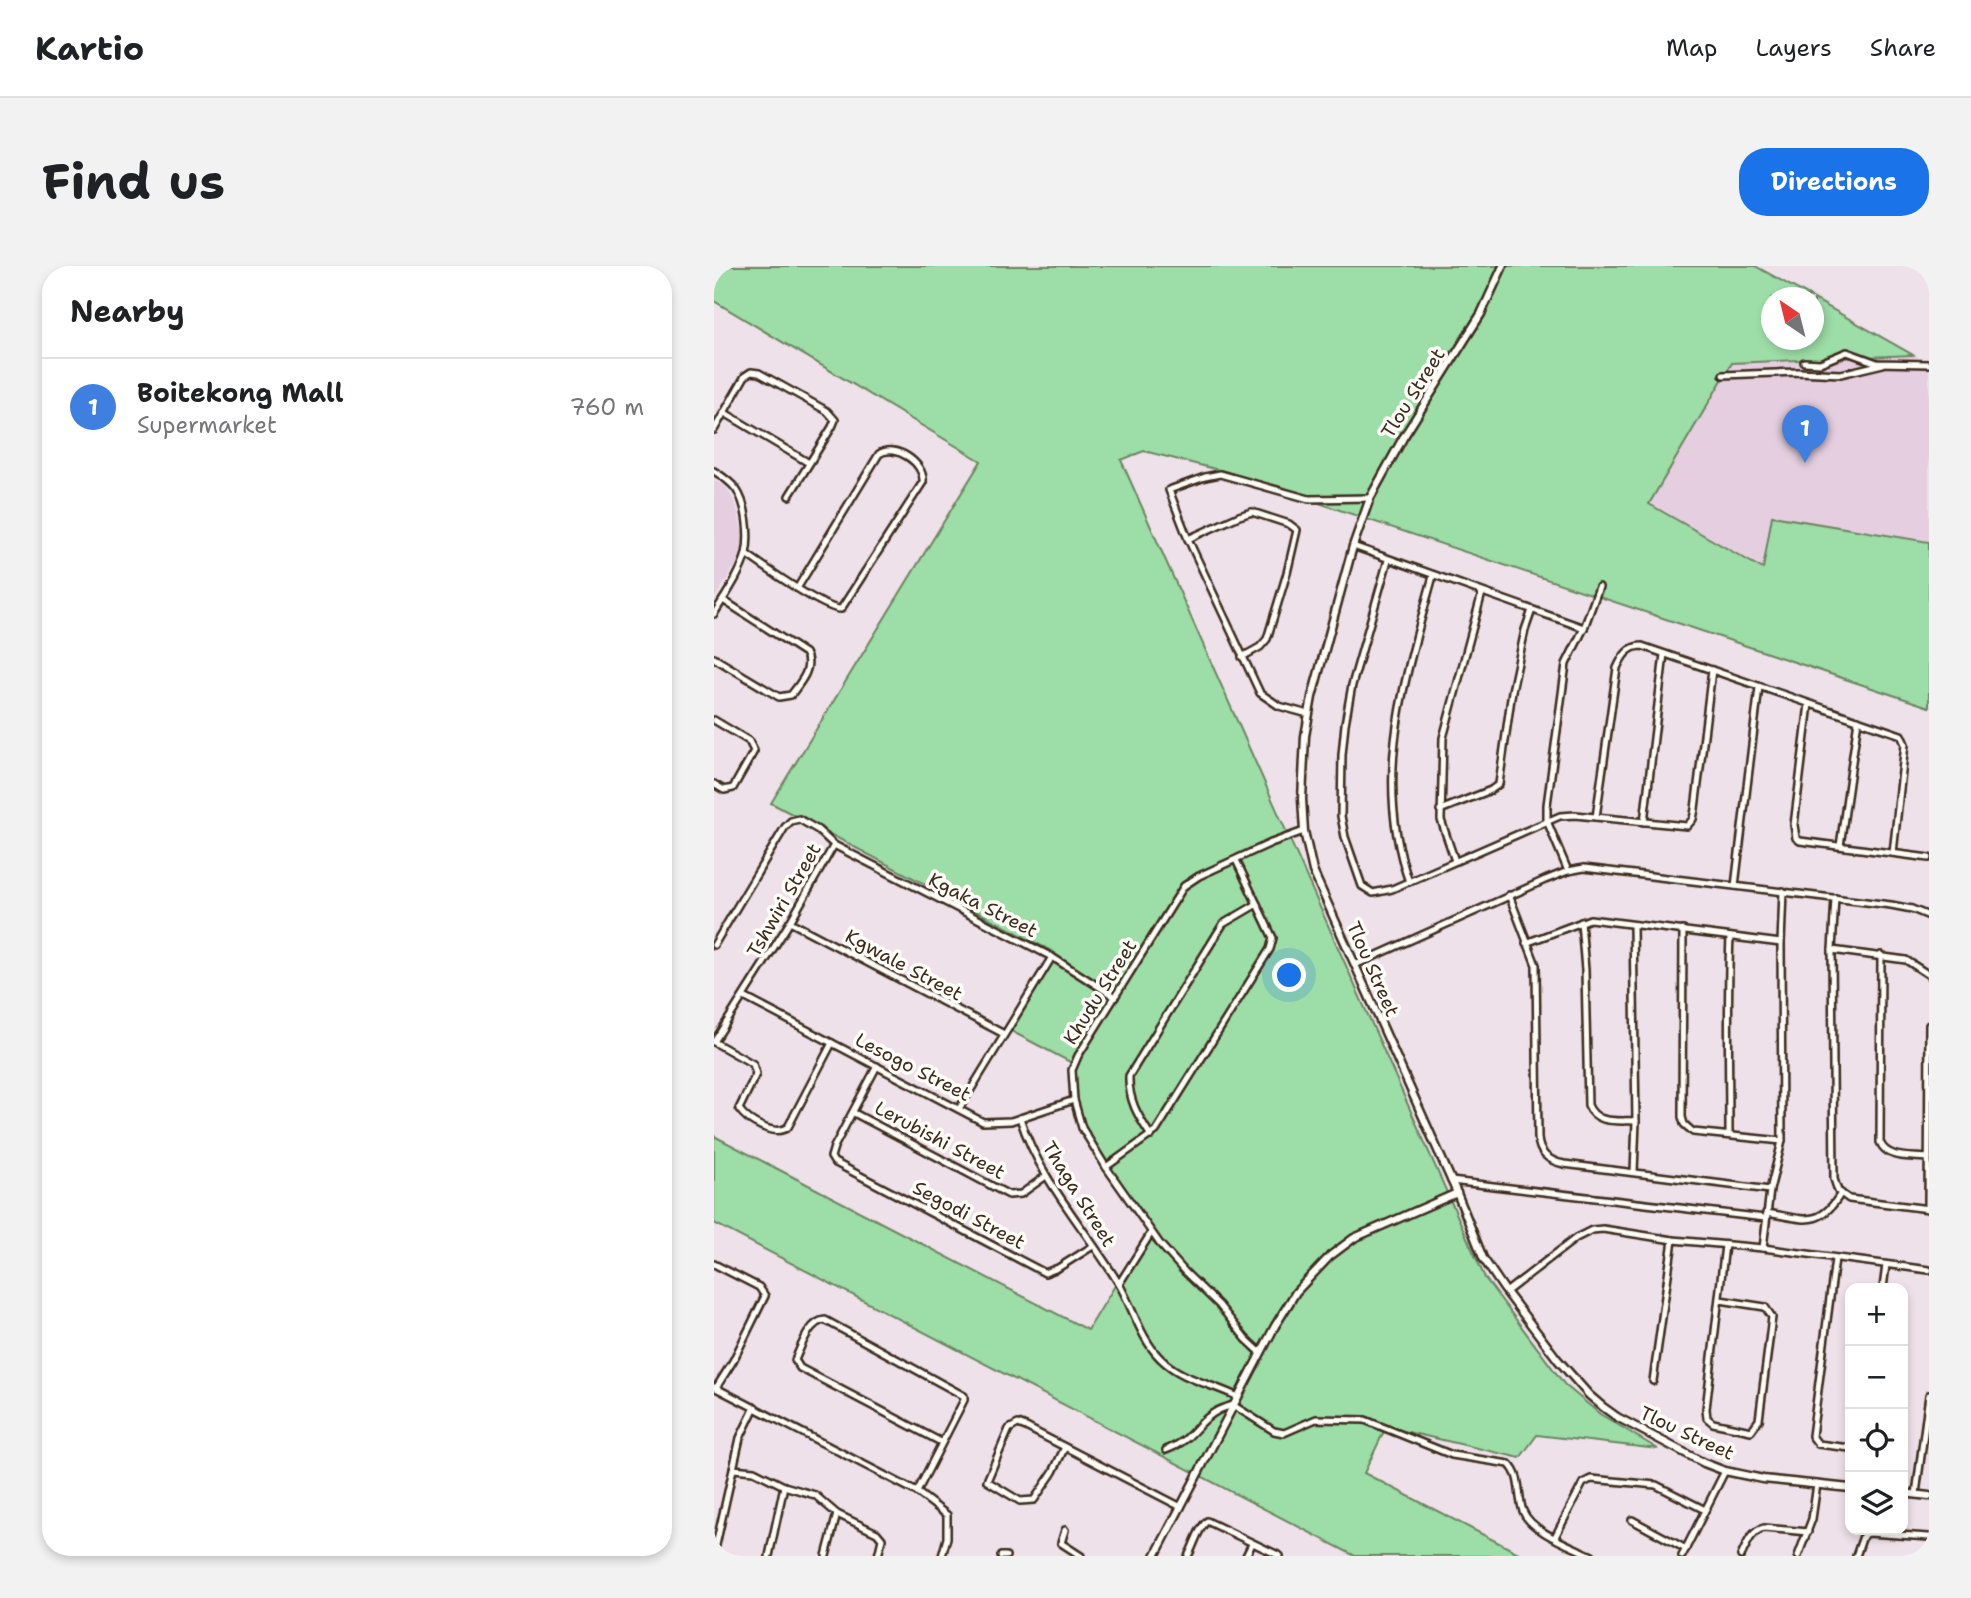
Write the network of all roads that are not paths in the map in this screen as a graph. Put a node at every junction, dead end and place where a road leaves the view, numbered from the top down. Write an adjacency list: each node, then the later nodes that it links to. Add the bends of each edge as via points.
1 (1503, 266): 13 (street, Tlou Street, via 1481,314)
2 (1825, 361): 3 (street); 4 (street, via 1847,352); 6 (street)
3 (1804, 362)
4 (1883, 364): 5 (street); 6 (street, via 1841,374)
5 (1929, 364)
6 (1823, 373): 7 (street)
7 (1723, 375)
8 (724, 412): 9 (street); 10 (street); 10 (street, via 752,372 821,407 835,420)
9 (714, 430)
10 (809, 463): 12 (street)
11 (714, 471): 16 (street, via 741,499)
12 (789, 496)
13 (1370, 498): 14 (street, via 1309,499 1227,474 1214,475 1169,489); 15 (street, Tlou Street)
14 (1188, 539): 27 (street); 27 (street, via 1252,512 1297,530 1268,639)
15 (1353, 546): 17 (street); 32 (street, Tlou Street)
16 (746, 554): 19 (street); 22 (street)
17 (1388, 560): 18 (street); 48 (street, via 1345,724 1342,820 1365,888 1383,892)
18 (1433, 576): 21 (street); 48 (street, via 1402,690 1392,757 1394,824)
19 (798, 587): 19 (street, via 841,609 923,482 920,468 895,450 881,453)
20 (1599, 587): 25 (street)
21 (1482, 593): 23 (street); 36 (street, via 1445,727)
22 (723, 600): 24 (street); 28 (street, via 805,653 808,668 790,695 779,697)
23 (1532, 610): 25 (street); 36 (street, via 1511,691 1499,784)
24 (714, 614)
25 (1584, 628): 38 (street, via 1566,664)
26 (1664, 654): 29 (street); 37 (street, via 1635,646 1617,668); 39 (street)
27 (1242, 657): 32 (street, via 1260,693 1279,706)
28 (714, 658)
29 (1712, 670): 30 (street); 39 (street, via 1693,817 1685,827)
30 (1759, 687): 31 (street); 49 (street)
31 (1809, 704): 34 (street); 42 (street, via 1794,835 1800,841)
32 (1308, 714): 40 (street, Tlou Street)
33 (714, 720): 35 (street, via 749,741 754,754 733,788 724,790)
34 (1858, 720): 42 (street); 43 (street, via 1898,733 1905,744)
35 (714, 784)
36 (1440, 810): 46 (street)
37 (1596, 817): 38 (street, via 1560,816); 39 (street)
38 (1547, 821): 46 (street); 47 (street)
39 (1644, 822)
40 (1304, 831): 45 (street, Khudu Street); 66 (street, Tlou Street, via 1318,884)
41 (834, 845): 55 (street, Tshwiri Street); 62 (street, Kgaka Street, via 802,820 791,821); 65 (street, Kgaka Street)
42 (1840, 846): 43 (street)
43 (1893, 853): 44 (street)
44 (1929, 858)
45 (1236, 860): 53 (street); 69 (street, Khudu Street, via 1184,886)
46 (1455, 862): 48 (street)
47 (1567, 871): 49 (street, via 1614,870); 51 (street)
48 (1409, 882)
49 (1735, 886): 50 (street)
50 (1783, 891): 52 (street); 61 (street)
51 (1509, 895): 60 (street); 66 (street)
52 (1835, 898): 54 (street, via 1912,909); 63 (street)
53 (1257, 904): 81 (street, via 1273,938 1270,949); 81 (street, via 1223,924 1129,1076 1134,1109)
54 (1929, 916)
55 (790, 922): 68 (street, Tshwiri Street); 71 (street, Kgwale Street)
56 (1581, 922): 57 (street); 60 (street); 79 (street, via 1588,1105 1598,1118)
57 (1633, 925): 58 (street); 79 (street)
58 (1683, 930): 59 (street); 80 (street, via 1682,1117 1693,1132)
59 (1730, 937): 61 (street); 80 (street)
60 (1526, 943): 85 (street, via 1536,965 1539,1146 1555,1162)
61 (1781, 943): 82 (street)
62 (714, 945)
63 (1832, 950): 64 (street); 90 (street, via 1833,1167)
64 (1881, 955): 67 (street, via 1906,960); 83 (street, via 1880,1142 1891,1154)
65 (1052, 957): 69 (street, Kgaka Street); 71 (street)
66 (1355, 965): 87 (street, Tlou Street)
67 (1929, 975)
68 (744, 997): 72 (street, Tshwiri Street); 73 (street, Lesogo Street)
69 (1115, 997): 75 (street, Khudu Street, via 1074,1066)
70 (1929, 1026): 83 (street)
71 (1004, 1034): 76 (street)
72 (714, 1042): 73 (street, via 755,1067 756,1075 739,1109 772,1131 783,1131 790,1123)
73 (832, 1043): 74 (street, Lesogo Street)
74 (877, 1066): 76 (street, Lesogo Street); 77 (street)
75 (1074, 1100): 78 (street, Lesogo Street); 84 (street, Khudu Street, via 1082,1128)
76 (959, 1109): 78 (street, Lesogo Street, via 983,1122)
77 (854, 1113): 86 (street, Lerubishi Street, via 1009,1195 1021,1194); 96 (street, Segodi Street, via 831,1157 834,1162 1042,1272)
78 (1020, 1118): 86 (street, Thaga Street)
79 (1636, 1121): 85 (street)
80 (1729, 1134): 82 (street)
81 (1151, 1136): 84 (street)
82 (1782, 1141): 88 (street)
83 (1928, 1158): 91 (street)
84 (1106, 1167): 93 (street, Khudu Street)
85 (1634, 1172): 88 (street)
86 (1046, 1176): 96 (street, Thaga Street)
87 (1451, 1181): 89 (street, Tlou Street); 92 (street)
88 (1770, 1190): 92 (street)
89 (1457, 1193): 104 (street, Tlou Street, via 1483,1258); 106 (street, via 1354,1238 1329,1256 1296,1292)
90 (1841, 1193): 91 (street, via 1863,1202); 92 (street, via 1821,1217)
91 (1929, 1209)
92 (1766, 1216): 97 (street)
93 (1151, 1233): 103 (street); 106 (street, Khudu Street)
94 (1673, 1240): 95 (street); 104 (street, via 1592,1230); 107 (street)
95 (1725, 1245): 97 (street); 105 (street)
96 (1093, 1246): 103 (street, Thaga Street)
97 (1762, 1248): 98 (street)
98 (1835, 1259): 100 (street); 116 (street, via 1812,1436 1818,1444)
99 (714, 1264): 108 (street, via 759,1287 765,1296)
100 (1886, 1265): 101 (street); 102 (street)
101 (1929, 1270)
102 (1884, 1283)
103 (1119, 1284): 110 (street, Thaga Street, via 1162,1360 1190,1378)
104 (1506, 1292): 119 (street, Tlou Street, via 1589,1395 1669,1445)
105 (1720, 1300): 105 (street, via 1707,1418 1751,1430 1759,1420 1772,1317 1765,1307)
106 (1261, 1353): 110 (street)
107 (1653, 1381)
108 (715, 1388): 112 (street)
109 (1929, 1395): 113 (street)
110 (1238, 1397): 111 (street)
111 (1233, 1405): 117 (street, via 1216,1411 1192,1436); 127 (street); 134 (street, via 1274,1431 1284,1433 1316,1419 1365,1420 1452,1455 1506,1462 1516,1476 1525,1515 1538,1529)
112 (755, 1407): 118 (street, via 740,1438); 123 (street)
113 (1927, 1433): 125 (street)
114 (941, 1441): 114 (street, via 964,1396 825,1320 812,1327 795,1360 800,1368); 123 (street)
115 (1065, 1447): 115 (street, via 1013,1425 987,1481 1020,1501 1034,1500); 127 (street)
116 (1845, 1447)
117 (1166, 1450)
118 (733, 1469): 121 (street, via 754,1471); 130 (street)
119 (1725, 1471): 120 (street, Tlou Street); 128 (street)
120 (1817, 1485): 122 (street, Tlou Street); 133 (street)
121 (784, 1486): 129 (street, via 815,1495); 139 (street)
122 (1845, 1488)
123 (918, 1492): 142 (street, via 947,1515)
124 (1908, 1493): 125 (street)
125 (1916, 1494): 126 (street)
126 (1929, 1496)
127 (1181, 1507): 144 (street)
128 (1705, 1510): 134 (street, via 1663,1487 1591,1479 1583,1483); 137 (street)
129 (837, 1514): 140 (street); 141 (street, via 879,1535)
130 (717, 1518): 138 (street)
131 (1632, 1520): 137 (street)
132 (1065, 1530): 143 (street, via 1061,1543)
133 (1808, 1532): 150 (street, via 1758,1529); 151 (street)
134 (1555, 1537): 148 (street)
135 (1929, 1537): 152 (street, via 1868,1533)
136 (1252, 1544): 145 (street, via 1207,1521); 146 (street); 147 (street)
137 (1686, 1549): 149 (street)
138 (714, 1554)
139 (769, 1556)
140 (826, 1556)
141 (878, 1556)
142 (942, 1556)
143 (1081, 1556)
144 (1155, 1556)
145 (1188, 1556)
146 (1246, 1556)
147 (1280, 1556)
148 (1592, 1556)
149 (1682, 1556)
150 (1741, 1556)
151 (1798, 1556)
152 (1856, 1556)

